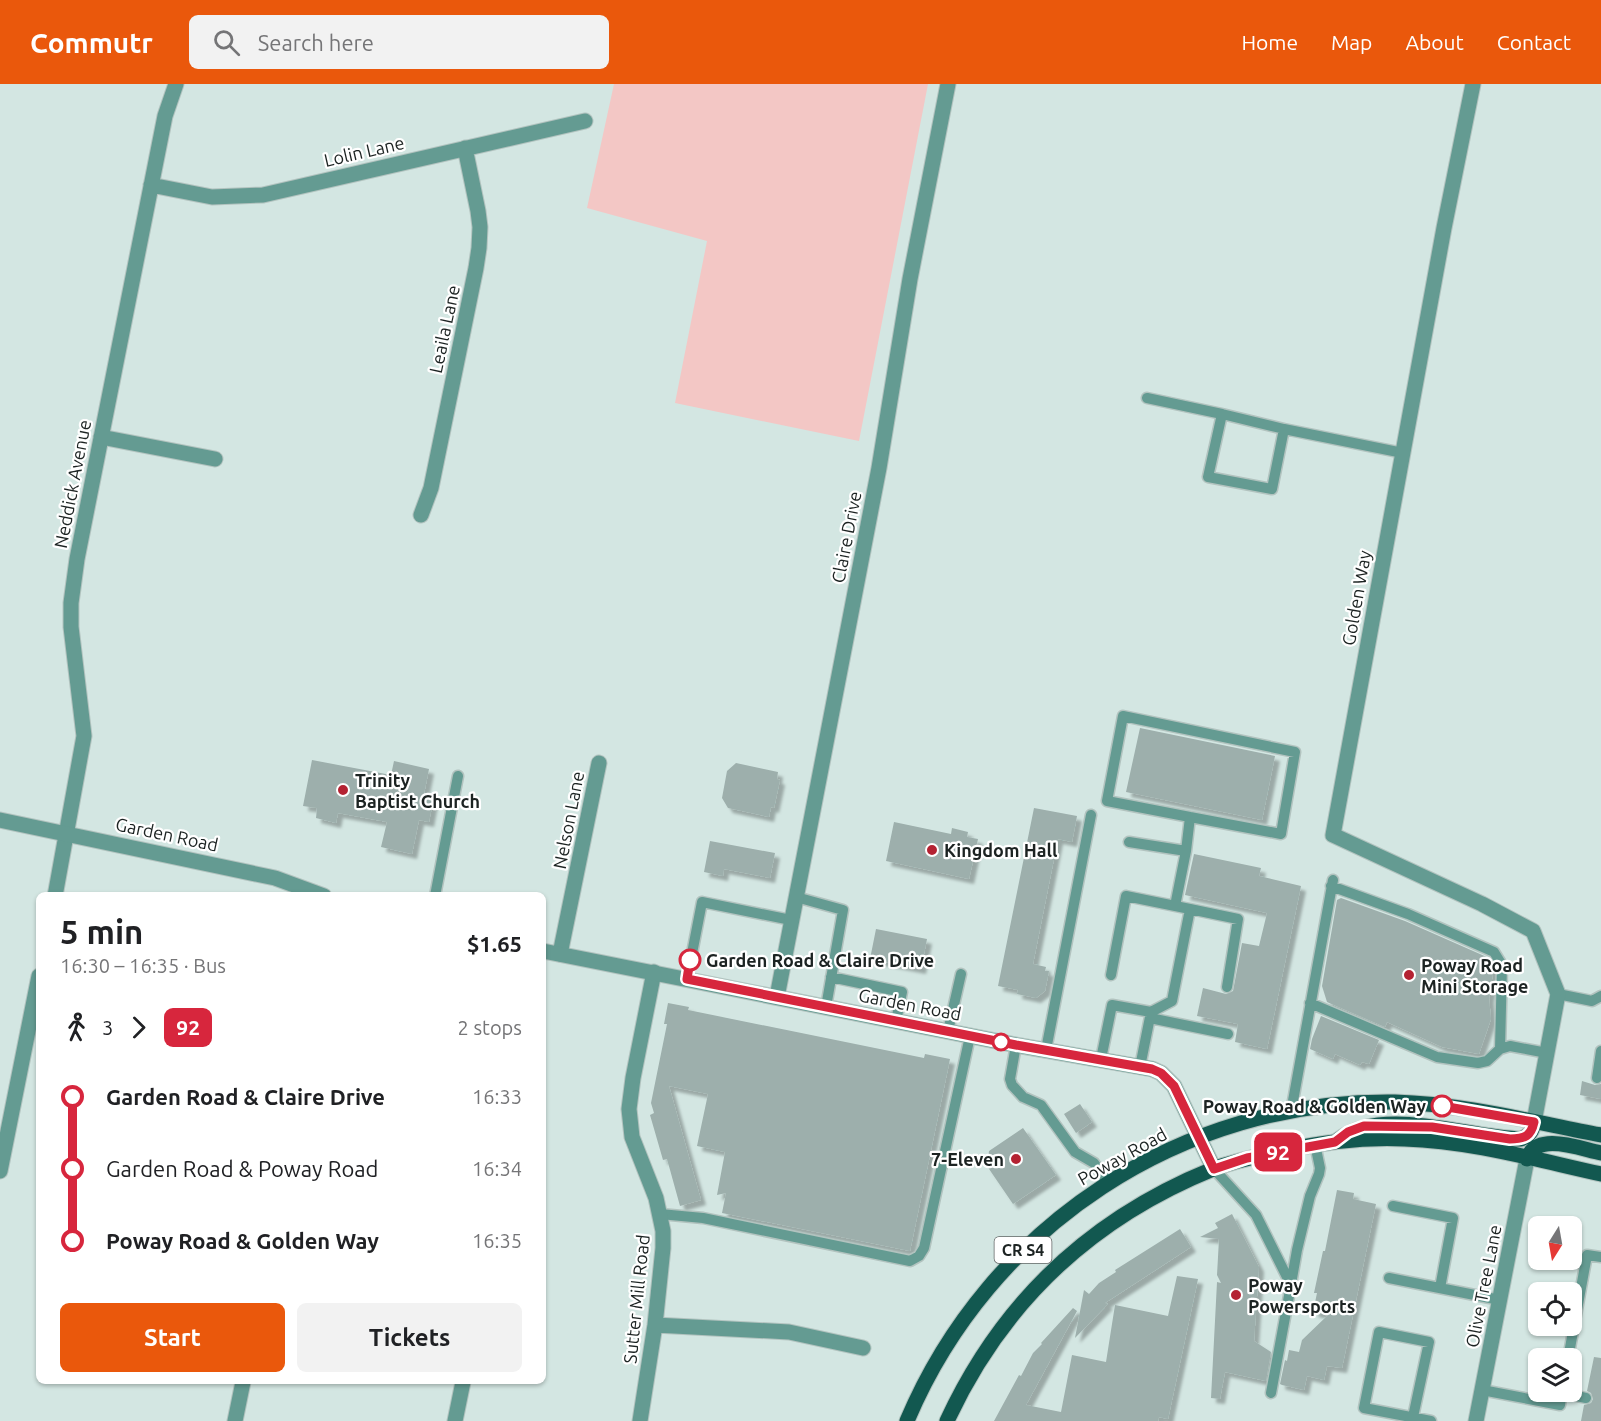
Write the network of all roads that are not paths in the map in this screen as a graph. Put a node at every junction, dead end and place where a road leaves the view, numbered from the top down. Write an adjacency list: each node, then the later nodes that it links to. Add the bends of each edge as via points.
1 (176, 84): 6 (street, Neddick Avenue)
2 (948, 84): 25 (street, Claire Drive)
3 (1473, 84): 11 (street, Golden Way)
4 (585, 121): 5 (street, Lolin Lane)
5 (465, 148): 6 (street, Lolin Lane, via 263,195 212,197); 13 (street, Leaila Lane, via 480,227 476,268 432,488)
6 (151, 185): 10 (street, Neddick Avenue)
7 (1147, 398): 8 (lane)
8 (1222, 414): 9 (lane); 9 (lane, via 1208,477 1272,489)
9 (1284, 429): 11 (lane)
10 (101, 437): 12 (street); 19 (street, Neddick Avenue, via 71,603 70,627 84,736)
11 (1403, 453): 38 (street, Golden Way, via 1333,835 1533,931)
12 (215, 459)
13 (421, 515)
14 (599, 764): 30 (street, Nelson Lane)
15 (459, 776): 24 (lane)
16 (1092, 815): 50 (lane)
17 (1190, 817): 17 (lane, via 1107,801 1123,716 1295,752 1281,834); 21 (lane)
18 (0, 820): 19 (street, Garden Road)
19 (68, 834): 22 (street, Neddick Avenue); 23 (street, Garden Road, via 275,878)
20 (1129, 842): 21 (lane)
21 (1186, 851): 26 (lane)
22 (56, 892)
23 (313, 892)
24 (436, 892)
25 (796, 897): 28 (street, Claire Drive); 34 (lane, via 843,910)
26 (1175, 906): 27 (lane); 33 (lane, via 1126,896)
27 (1190, 909): 36 (lane, via 1238,920); 43 (lane, via 1172,1001)
28 (791, 920): 35 (lane, via 702,902); 40 (street, Claire Drive)
29 (546, 952): 30 (street, Garden Road)
30 (560, 954): 31 (street, Garden Road)
31 (654, 972): 35 (street, Garden Road); 69 (street, Sutter Mill Road, via 629,1109 632,1137)
32 (961, 974): 45 (lane)
33 (1111, 975)
34 (831, 977): 42 (lane); 44 (lane, via 902,992)
35 (687, 979): 40 (street, Garden Road)
36 (1227, 987)
37 (36, 991): 65 (street)
38 (1558, 994): 39 (lane, via 1592,1001); 52 (street)
39 (1601, 996)
40 (777, 997): 42 (street, Garden Road)
41 (1310, 1003): 49 (lane, via 1437,1057 1478,1064); 49 (lane, via 1332,883 1494,952 1502,964); 56 (lane)
42 (826, 1007): 44 (street, Garden Road)
43 (1151, 1015): 46 (lane); 53 (lane, via 1112,1005); 54 (lane)
44 (896, 1021): 45 (street, Garden Road)
45 (948, 1032): 47 (street, Garden Road)
46 (1228, 1034)
47 (970, 1036): 48 (street, Garden Road); 69 (lane, via 924,1248 919,1256 910,1261 703,1218)
48 (1016, 1045): 50 (street, Garden Road); 67 (lane, via 1012,1085 1023,1097 1041,1106 1076,1152 1094,1163)
49 (1500, 1049): 52 (lane, via 1510,1046)
50 (1046, 1050): 53 (street, Garden Road)
51 (1601, 1051): 55 (lane)
52 (1547, 1053): 57 (street)
53 (1101, 1059): 54 (street, Garden Road)
54 (1140, 1066): 59 (street, Garden Road, via 1161,1073 1174,1086)
55 (1597, 1078)
56 (1291, 1112): 57 (main road, Poway Road / CR S4, via 1350,1104 1418,1103); 59 (main road, Poway Road / CR S4)
57 (1534, 1122): 58 (main road, Poway Road / CR S4); 60 (main road, via 1528,1136 1521,1139 1432,1127 1381,1125 1364,1126)
58 (1601, 1135)
59 (1198, 1138): 64 (street, Garden Road); 67 (main road, Poway Road / CR S4)
60 (1335, 1142): 61 (main road, CR S4); 63 (main road, CR S4, via 1406,1138)
61 (1315, 1144): 64 (main road, CR S4); 72 (lane, via 1319,1174 1310,1196)
62 (1601, 1153): 63 (main road, via 1549,1143 1530,1150)
63 (1527, 1158): 66 (main road, CR S4); 74 (street, Olive Tree Lane)
64 (1214, 1169): 72 (lane, via 1256,1215); 92 (main road, CR S4, via 1114,1221 1044,1279 989,1344)
65 (0, 1171)
66 (1601, 1174)
67 (1108, 1183): 91 (main road, Poway Road / CR S4, via 1047,1228 980,1297 942,1350)
68 (1393, 1206): 73 (lane, via 1453,1218)
69 (660, 1214): 75 (street, Sutter Mill Road, via 663,1248)
70 (1601, 1257): 77 (lane, via 1587,1255)
71 (1389, 1278): 73 (lane)
72 (1291, 1285): 81 (lane)
73 (1440, 1288): 74 (lane)
74 (1500, 1300): 80 (street, Olive Tree Lane)
75 (655, 1324): 76 (street, via 789,1332); 90 (street, Sutter Mill Road)
76 (863, 1348)
77 (1570, 1348)
78 (243, 1384): 88 (street)
79 (463, 1384): 89 (street)
80 (1482, 1390): 84 (lane); 94 (street, Olive Tree Lane)
81 (1271, 1393)
82 (1582, 1397): 83 (lane)
83 (1586, 1398)
84 (1528, 1399)
85 (1544, 1402): 86 (lane)
86 (1560, 1402)
87 (1413, 1418): 87 (lane, via 1364,1408 1379,1332 1429,1342); 93 (lane)
88 (235, 1421)
89 (455, 1421)
90 (640, 1421)
91 (907, 1421)
92 (947, 1421)
93 (1431, 1421)
94 (1476, 1421)

